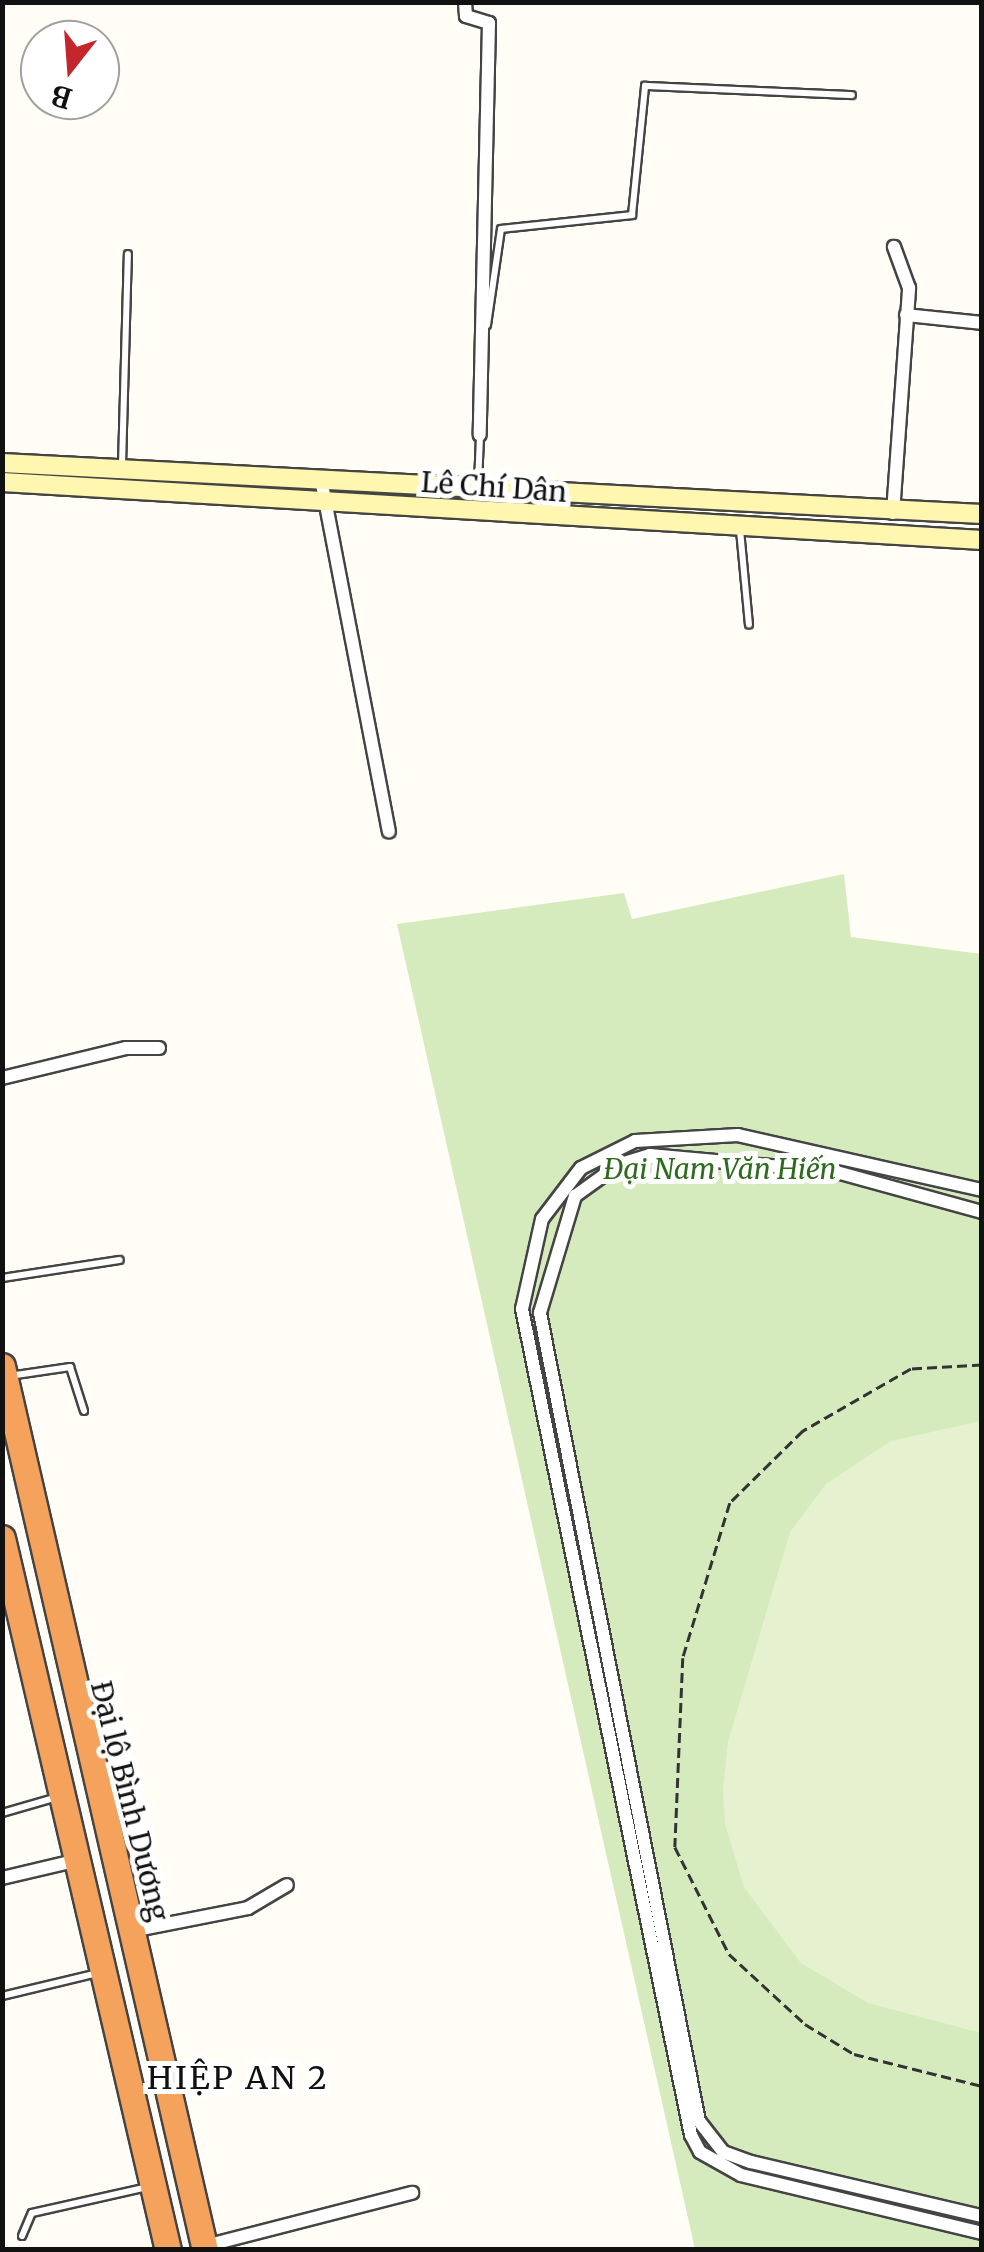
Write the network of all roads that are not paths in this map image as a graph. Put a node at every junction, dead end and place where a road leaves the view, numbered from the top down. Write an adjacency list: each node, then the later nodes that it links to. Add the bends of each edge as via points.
1 (465, 2): 7 (street, via 466,16 489,23)
2 (852, 95): 7 (lane, via 645,86 632,215 500,230)
3 (894, 247): 5 (street, via 909,288)
4 (128, 254): 9 (lane)
5 (906, 316): 6 (street); 14 (street)
6 (982, 322)
7 (480, 434): 12 (lane)
8 (2, 464): 9 (main road, Lê Chí Dân)
9 (122, 472): 10 (main road, Lê Chí Dân)
10 (321, 479): 12 (main road, Lê Chí Dân); 13 (street)
11 (2, 482): 13 (main road, Lê Chí Dân)
12 (478, 490): 14 (main road, Lê Chí Dân)
13 (322, 504): 16 (main road, Lê Chí Dân); 19 (street)
14 (893, 513): 15 (main road, Lê Chí Dân)
15 (982, 514)
16 (740, 528): 17 (main road, Lê Chí Dân); 18 (lane)
17 (982, 540)
18 (749, 625)
19 (389, 831)
20 (159, 1048): 21 (street, via 126,1048)
21 (2, 1078)
22 (982, 1190): 40 (street, via 738,1135 635,1141 581,1168 542,1218 522,1309 691,2136 700,2152 741,2175)
23 (982, 1212): 39 (street, via 837,1172 713,1154 650,1155 618,1166 575,1196 550,1257 540,1313 699,2121 724,2152 751,2162)
24 (120, 1260): 25 (lane)
25 (2, 1278)
26 (4, 1372): 27 (lane, via 70,1367); 34 (highway, Đại lộ Bình Dương)
27 (84, 1411)
28 (2, 1538): 29 (highway)
29 (63, 1796): 30 (lane); 31 (highway)
30 (2, 1813)
31 (78, 1860): 32 (street); 35 (highway)
32 (2, 1878)
33 (287, 1886): 34 (street, via 248,1908)
34 (131, 1931): 42 (highway, Đại lộ Bình Dương)
35 (104, 1972): 36 (lane); 37 (highway)
36 (2, 1996)
37 (154, 2186): 41 (lane, via 32,2213); 43 (highway)
38 (412, 2193): 42 (street)
39 (982, 2216)
40 (982, 2233)
41 (22, 2236)
42 (205, 2248)
43 (168, 2250)

